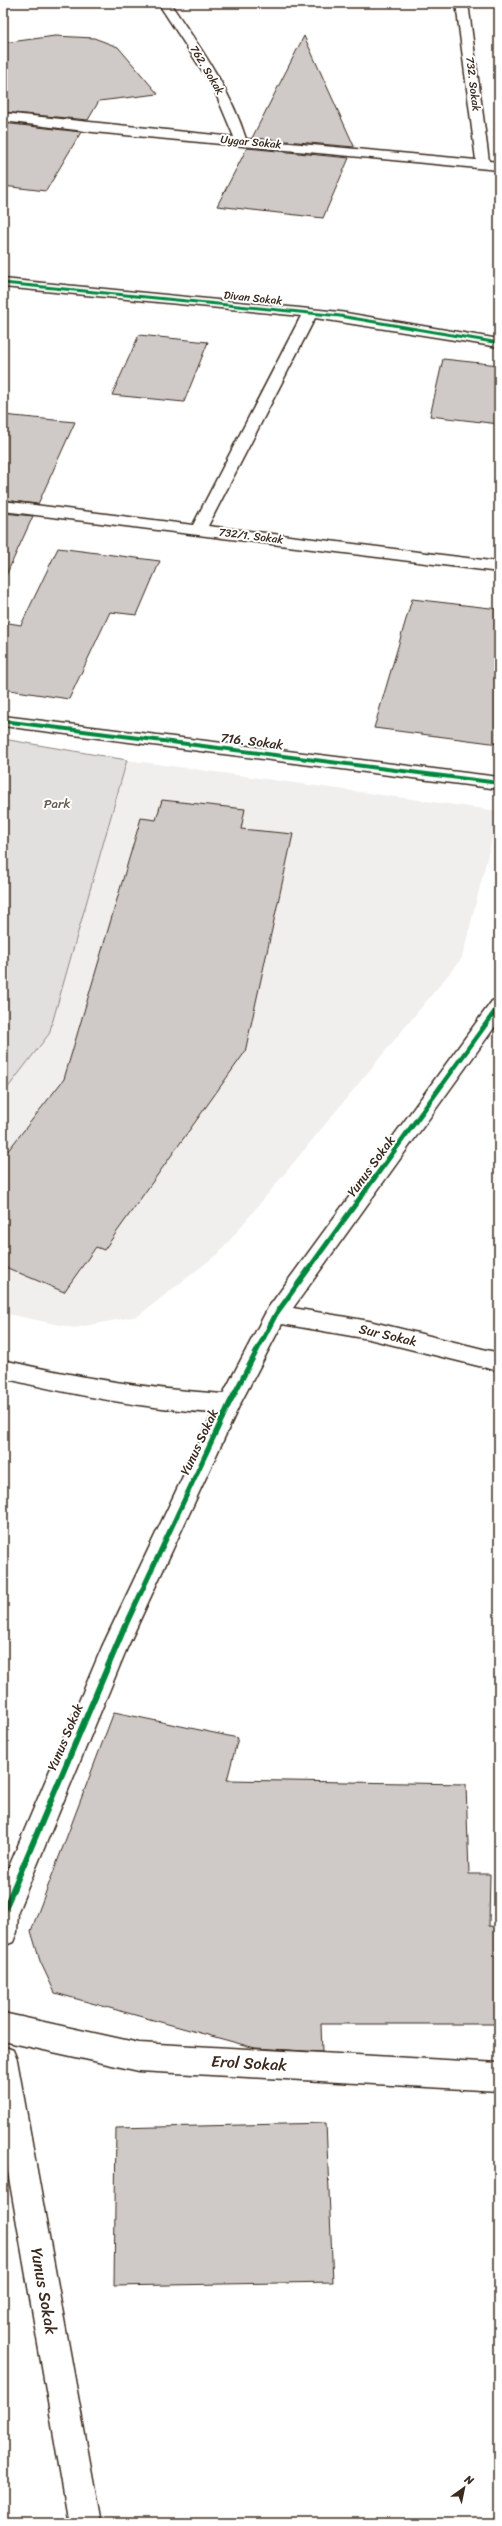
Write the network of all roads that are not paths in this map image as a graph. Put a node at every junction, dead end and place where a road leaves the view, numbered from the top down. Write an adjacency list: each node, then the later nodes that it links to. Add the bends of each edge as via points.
1 (164, 3): 4 (street, 762. Sokak, via 201,57 235,119)
2 (462, 3): 5 (street, 732. Sokak)
3 (3, 117): 4 (street, Uygar Sokak)
4 (241, 141): 5 (street, Uygar Sokak)
5 (483, 164): 6 (street, Uygar Sokak)
6 (499, 166)
7 (5, 287): 8 (street, Divan Sokak)
8 (310, 313): 9 (street, Divan Sokak); 11 (street)
9 (499, 343)
10 (3, 506): 11 (street, 732/1. Sokak)
11 (198, 530): 12 (street, 732/1. Sokak)
12 (499, 567)
13 (3, 721): 14 (street, 716. Sokak)
14 (499, 784)
15 (499, 1006): 16 (street, Yunus Sokak)
16 (276, 1314): 17 (street, Sur Sokak, via 369,1330); 19 (street, Yunus Sokak)
17 (499, 1362)
18 (3, 1369): 19 (street, via 80,1387 170,1400)
19 (229, 1404): 20 (street, Yunus Sokak, via 115,1647 4,1911)
20 (3, 1932)
21 (3, 2027): 23 (street, Erol Sokak, via 139,2057)
22 (3, 2060): 24 (street, Yunus Sokak)
23 (499, 2077)
24 (85, 2523)

